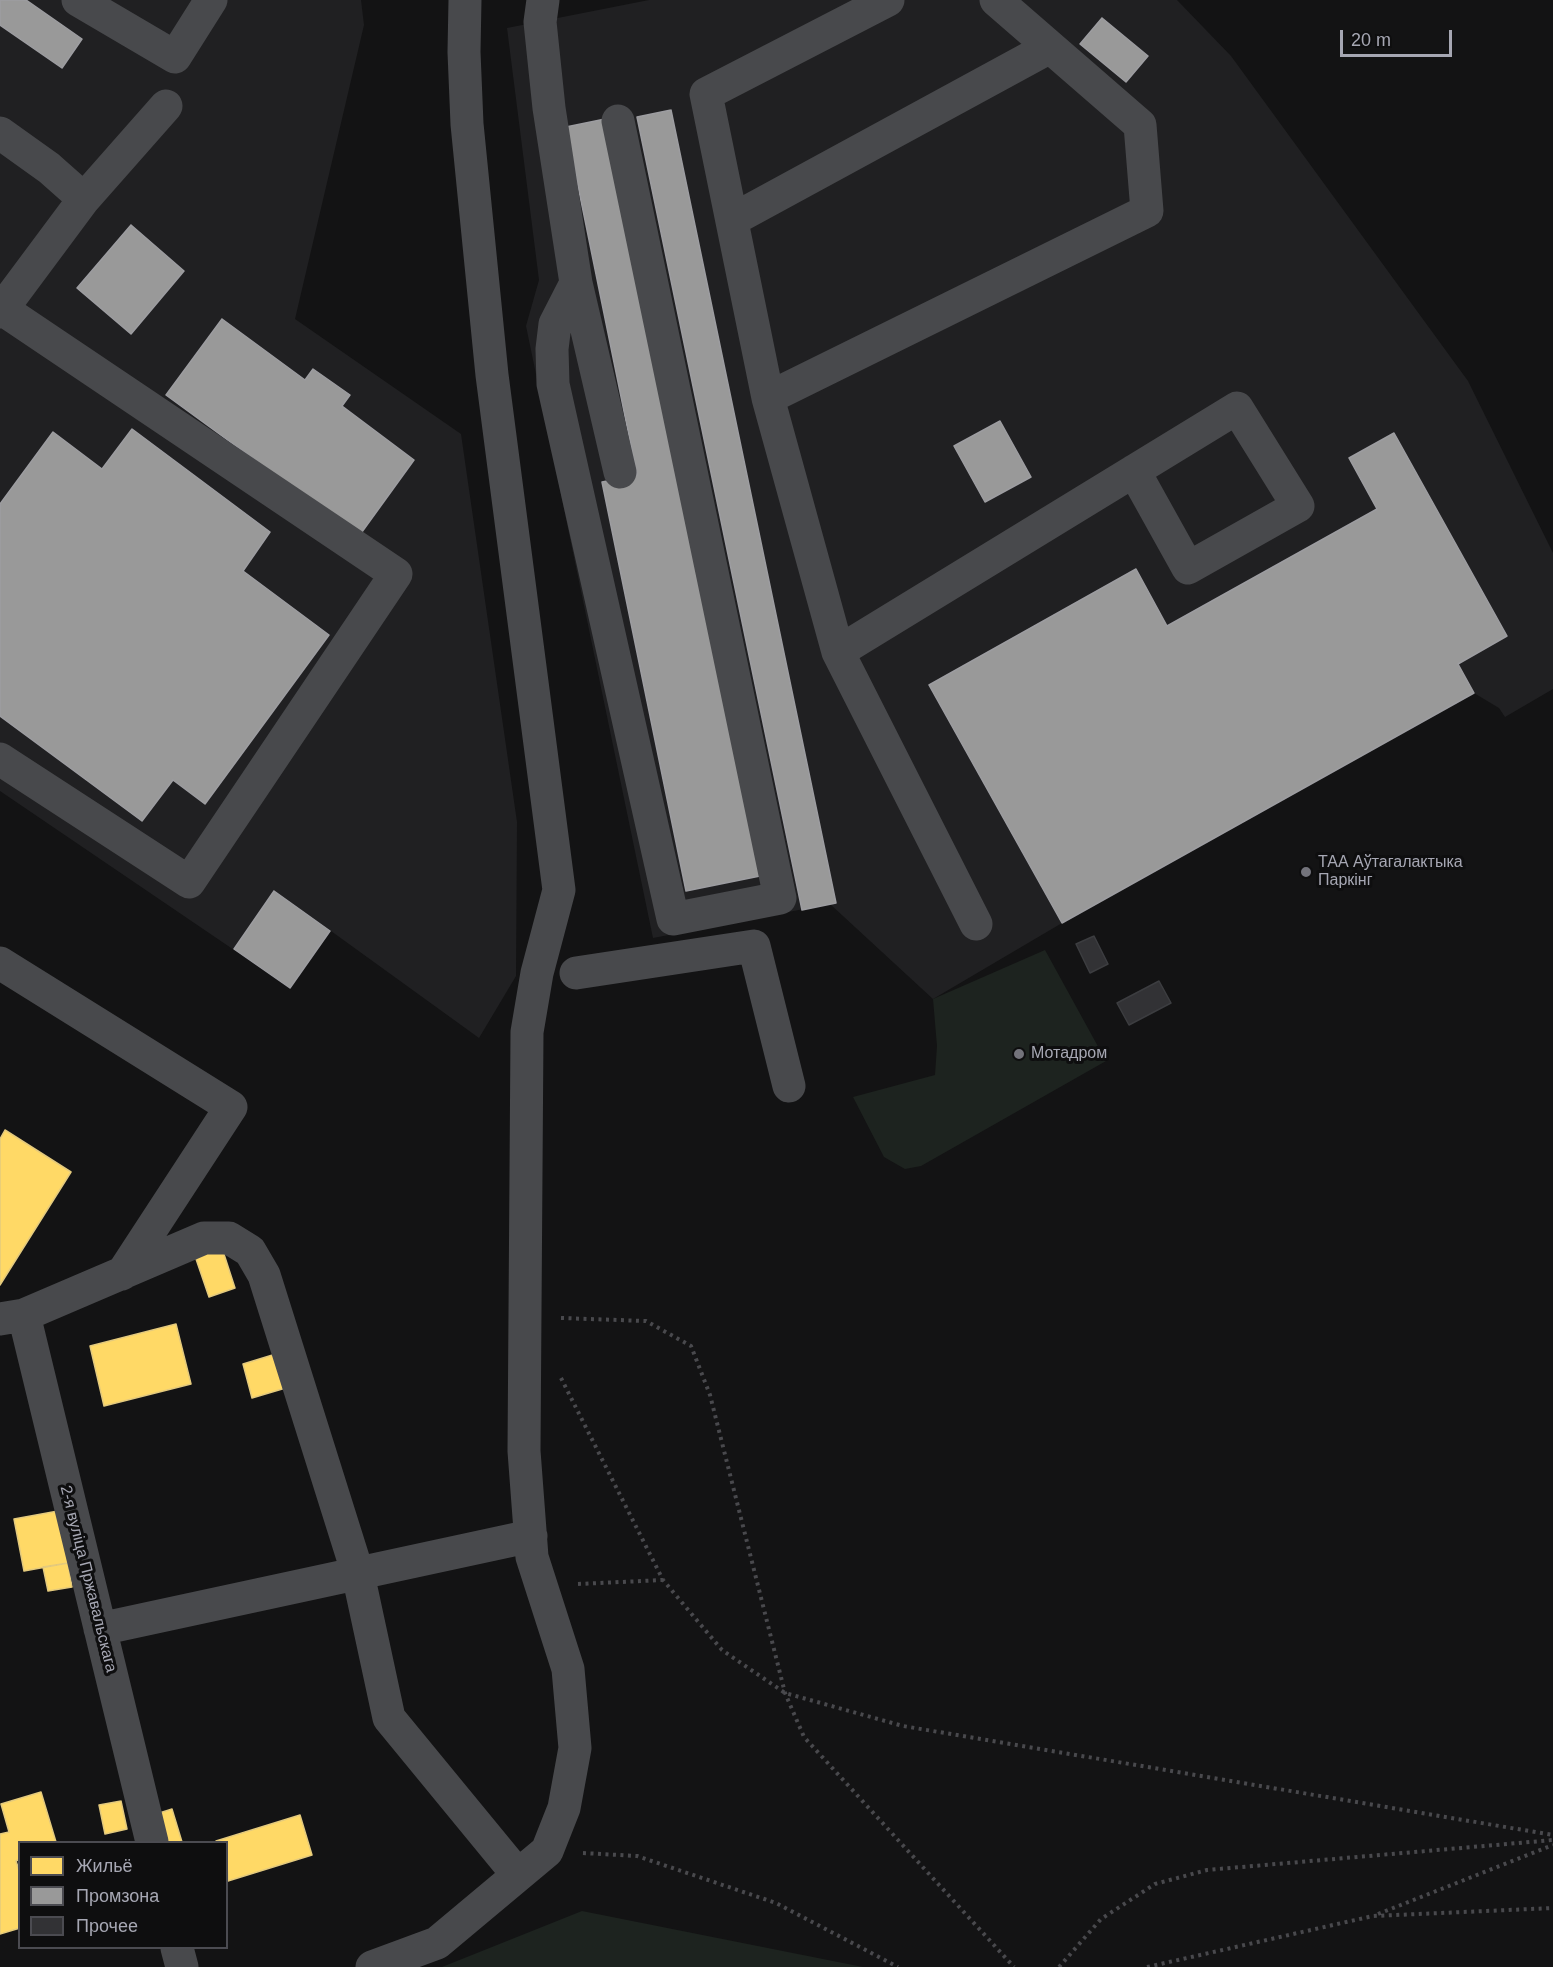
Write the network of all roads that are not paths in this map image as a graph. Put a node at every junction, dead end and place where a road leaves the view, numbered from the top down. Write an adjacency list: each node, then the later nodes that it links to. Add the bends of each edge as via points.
1 (78, 0): 2 (street, via 176,57)
2 (211, 0)
3 (465, 0): 26 (street, via 467,124 492,375 560,890 537,973 527,1032 524,1451)
4 (543, 0): 13 (street, via 540,22 549,108)
5 (888, 0): 12 (street, via 706,94)
6 (996, 0): 7 (street)
7 (1050, 47): 12 (street); 15 (street, via 1140,124 1147,211)
8 (166, 106): 11 (street)
9 (618, 121): 13 (street, via 780,898 673,919 553,384 555,324)
10 (0, 133): 11 (street)
11 (84, 199): 14 (street)
12 (732, 220): 15 (street)
13 (576, 284): 17 (street)
14 (1, 311): 19 (street, via 396,574 189,882)
15 (768, 398): 18 (street)
16 (1134, 471): 16 (street, via 1238,408 1298,506 1188,568); 18 (street)
17 (620, 472)
18 (838, 651): 20 (street)
19 (0, 759)
20 (976, 924)
21 (0, 963): 24 (street, via 231,1107)
22 (576, 973): 23 (street, via 754,946)
23 (789, 1086)
24 (122, 1274): 25 (street); 27 (street, via 204,1238 229,1238 250,1251 264,1275)
25 (12, 1318): 28 (street, 2-я вуліца Пржавальскага)
26 (531, 1536): 27 (street); 30 (street, via 532,1557 568,1669 575,1749 564,1808 547,1851)
27 (358, 1574): 28 (street); 30 (street, via 389,1718)
28 (100, 1629): 29 (street, 2-я вуліца Пржавальскага)
29 (152, 1841)
30 (518, 1875): 33 (street, via 437,1943)
31 (178, 1949): 32 (street)
32 (182, 1967)
33 (372, 1967)

